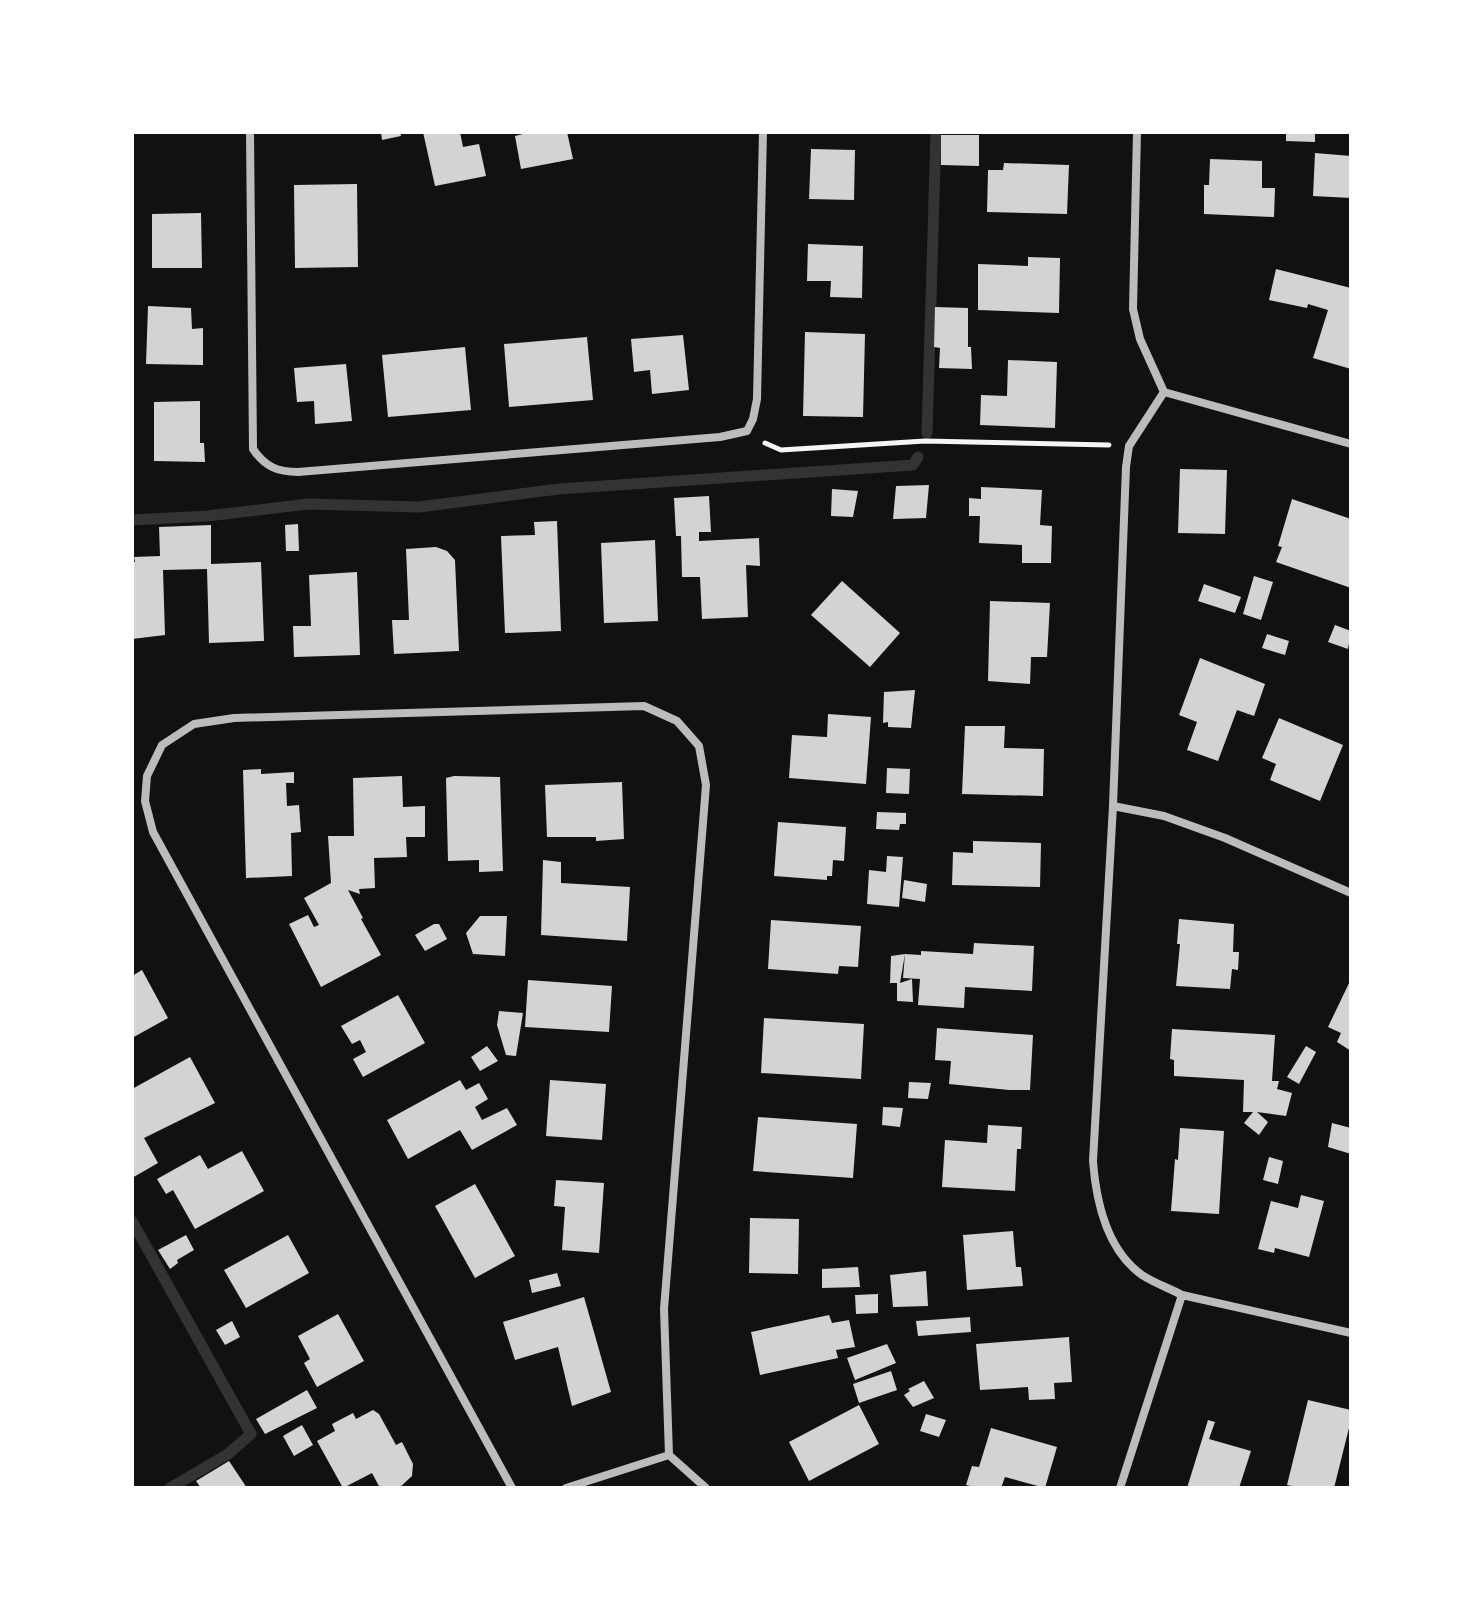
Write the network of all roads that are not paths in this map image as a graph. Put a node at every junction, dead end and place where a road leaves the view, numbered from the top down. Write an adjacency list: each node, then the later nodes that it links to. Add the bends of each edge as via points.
1 (250, 132): 2 (street, via 253,449 260,460 281,472 747,431 757,399)
2 (763, 132)
3 (1137, 132): 4 (street, via 1133,309)
4 (1164, 392): 5 (street); 6 (street, via 1129,446 1126,467)
5 (1351, 444)
6 (1113, 806): 7 (street, via 1164,816 1225,838); 8 (street, via 1095,1193 1120,1252 1141,1274)
7 (1351, 893)
8 (1182, 1295): 9 (street); 14 (street)
9 (1351, 1333)
10 (669, 1455): 11 (street, via 664,1309 706,785 699,746 677,721 644,706 234,718 194,724 162,745 147,776 145,801 153,832); 12 (street); 13 (street)
11 (512, 1488)
12 (566, 1488)
13 (706, 1488)
14 (1120, 1488)

